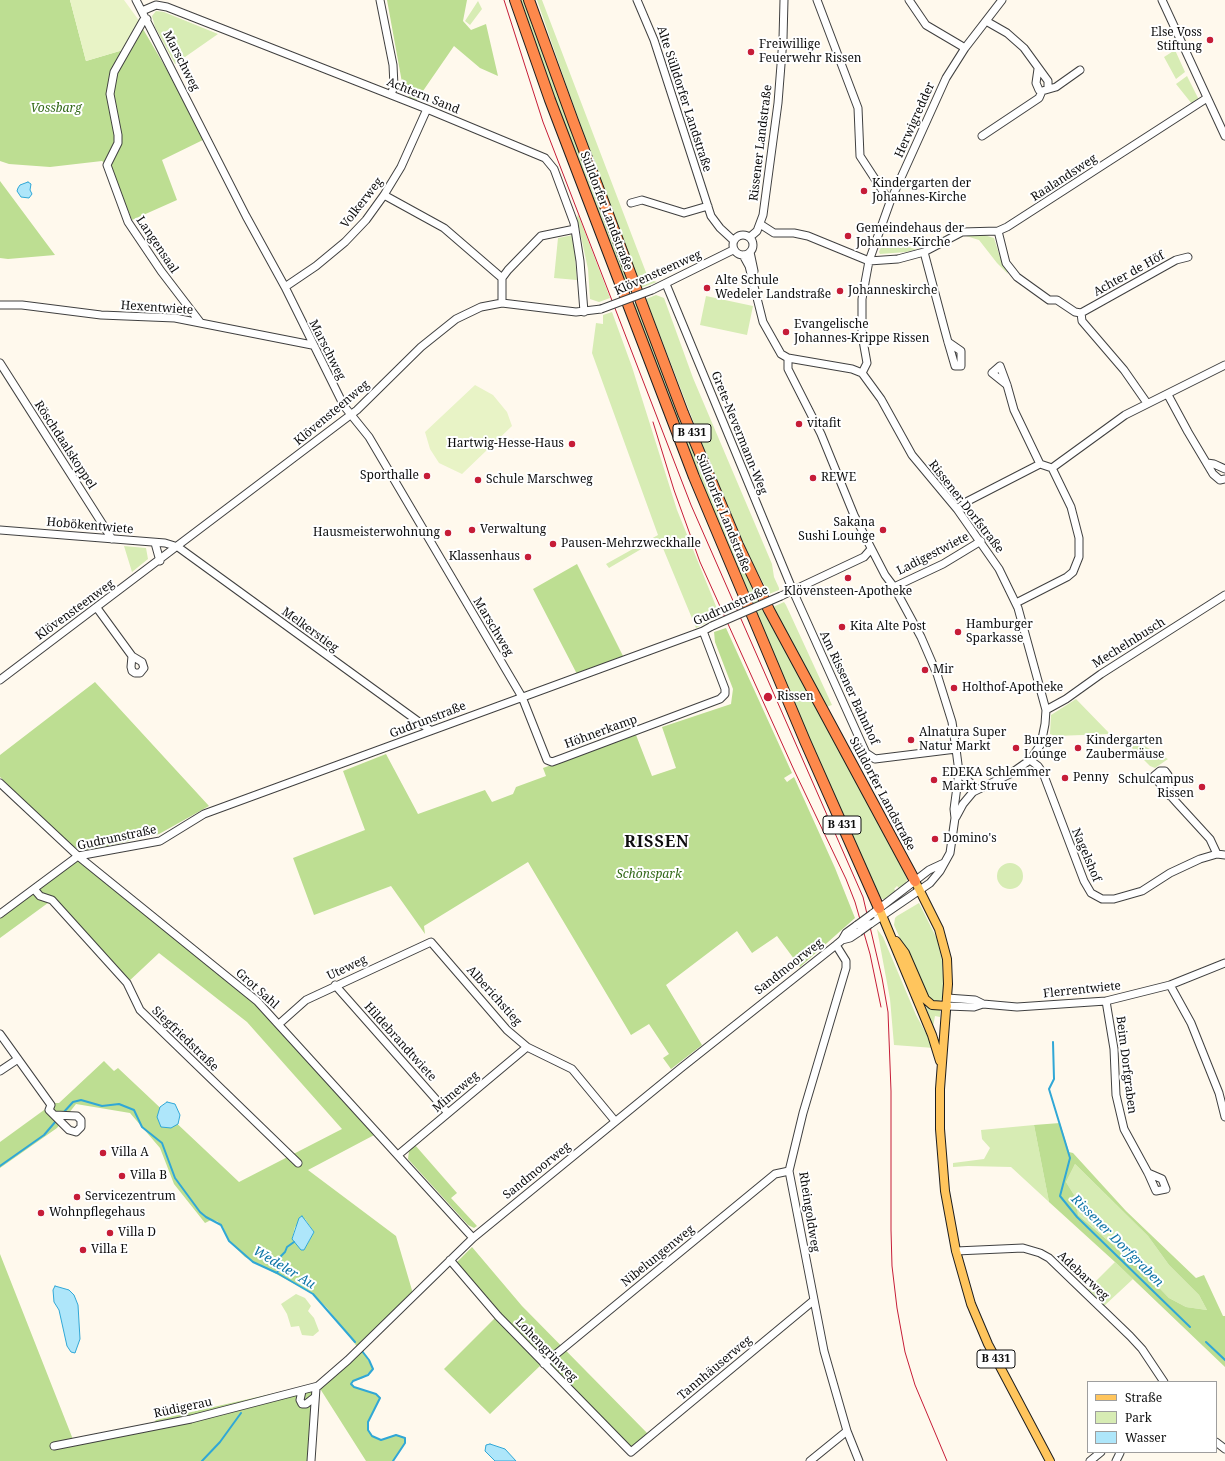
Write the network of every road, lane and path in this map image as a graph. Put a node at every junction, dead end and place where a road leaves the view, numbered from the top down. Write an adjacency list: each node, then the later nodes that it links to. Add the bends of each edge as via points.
1 (136, 0): 11 (street, Marschweg)
2 (380, 0): 18 (street, via 394,65)
3 (515, 0): 95 (highway, Sülldorfer Landstraße / B 431, via 553,107 694,477)
4 (530, 0): 92 (highway, Sülldorfer Landstraße / B 431, via 683,413 741,552 769,610)
5 (637, 0): 26 (street, Alte Sülldorfer Landstraße, via 654,40)
6 (784, 0): 27 (street, Rissener Landstraße, via 778,103)
7 (817, 0): 24 (street, via 858,108 860,156)
8 (909, 0): 14 (street, via 926,25)
9 (1002, 0): 13 (street, Herwigredder)
10 (1162, 0): 19 (street)
11 (142, 11): 12 (street, Marschweg); 18 (street, Achtern Sand, via 156,5 167,7)
12 (147, 19): 40 (street, Marschweg, via 246,216); 46 (street, Langensaal, via 142,21 114,72 110,94 118,143 107,165 128,222)
13 (986, 21): 14 (street, Herwigredder); 15 (street, via 1007,33 1024,48)
14 (965, 48): 24 (street, Herwigredder, via 946,78)
15 (1038, 69): 17 (street, via 1048,81); 17 (street, via 1036,84 1039,90)
16 (1080, 70): 17 (street, via 1056,87)
17 (1045, 90): 21 (street, via 1039,98)
18 (392, 95): 20 (street, Achtern Sand)
19 (1207, 98): 22 (street); 29 (street, Raalandsweg)
20 (426, 108): 23 (street, Volkerweg, via 401,167); 28 (street, Achtern Sand, via 545,158 554,169)
21 (982, 136)
22 (1225, 136)
23 (384, 196): 38 (street, via 444,228); 40 (street, Volkerweg, via 345,242)
24 (890, 202): 37 (street, Herwigredder)
25 (631, 203): 26 (street, via 642,200 684,213)
26 (708, 206): 31 (street, Alte Sülldorfer Landstraße, via 717,224)
27 (760, 224): 30 (street, Rissener Landstraße); 37 (street, Raalandsweg, via 774,233 808,236)
28 (575, 229): 38 (street, via 541,236); 44 (street, Achtern Sand, via 580,256)
29 (998, 231): 34 (street, Raalandsweg, via 962,232); 45 (street, via 1006,262 1017,277 1049,300 1057,300)
30 (750, 237): 31 (street, via 743,234); 33 (street, via 753,246)
31 (733, 240): 32 (street)
32 (733, 250): 35 (street); 39 (street, Klövensteenweg)
33 (750, 252): 35 (street); 41 (street, via 755,272)
34 (924, 252): 37 (street, Raalandsweg); 47 (street)
35 (743, 255): 41 (street)
36 (1188, 257): 45 (street, Achter de Höf, via 1176,260)
37 (869, 261): 52 (street, via 862,299 862,335 867,363)
38 (502, 278): 42 (street)
39 (666, 284): 44 (street, Klövensteenweg, bridge, via 601,309); 71 (street, Grete-Nevermann-Weg)
40 (285, 287): 48 (street, Marschweg)
41 (755, 288): 49 (street, via 769,335 781,354)
42 (502, 303): 44 (street, Klövensteenweg); 56 (street, Klövensteenweg, via 481,307 456,319 422,347)
43 (0, 305): 46 (street, Hexentwiete)
44 (584, 312)
45 (1081, 313): 55 (street, via 1082,321 1124,370)
46 (200, 322): 48 (street, Hexentwiete)
47 (948, 342)
48 (312, 345): 56 (street, Marschweg)
49 (788, 358): 52 (street); 68 (street, via 788,369 821,434)
50 (0, 363): 64 (street, Röschdaalskoppel)
51 (1225, 365): 54 (street)
52 (862, 373): 62 (street, Rissener Dorfstraße, via 881,400 912,455)
53 (1007, 385): 58 (street, via 1014,410)
54 (1168, 394): 55 (street); 57 (street)
55 (1147, 404): 59 (street, via 1113,423)
56 (351, 415): 67 (street, Klövensteenweg); 78 (street, Marschweg, via 369,437)
57 (1207, 463): 60 (street); 61 (street, via 1218,479)
58 (1040, 464): 59 (street); 62 (street)
59 (1052, 468): 73 (street, via 1071,507 1079,538 1079,557 1073,572 1067,577)
60 (1225, 469)
61 (1225, 480)
62 (957, 509): 65 (street, Rissener Dorfstraße)
63 (0, 530): 64 (street, Hobökentwiete)
64 (112, 539): 66 (street, Hobökentwiete)
65 (981, 541): 70 (street, Ladigestwiete, via 943,564); 73 (street, Rissener Dorfstraße)
66 (155, 543): 67 (street, Hobökentwiete); 69 (street)
67 (178, 547): 69 (street, Klövensteenweg); 80 (street, Melkerstieg)
68 (871, 550): 70 (street); 71 (street, Gudrunstraße, via 864,557)
69 (160, 561): 74 (street, Klövensteenweg)
70 (894, 587): 81 (street, via 921,637 937,674 952,722)
71 (793, 591): 75 (street, Gudrunstraße, bridge); 81 (street, Am Rissener Bahnhof, via 869,757 879,759)
72 (1225, 596): 79 (street, Mechelnbusch)
73 (1016, 603): 79 (street, Rissener Dorfstraße)
74 (97, 608): 76 (street); 77 (street, Klövensteenweg)
75 (703, 631): 78 (street, Gudrunstraße); 78 (street, Höhnerkamp, via 725,695 718,701 552,762 545,757)
76 (132, 656)
77 (0, 680)
78 (522, 697): 80 (street, Gudrunstraße)
79 (1046, 710): 82 (street, Rissener Dorfstraße, via 1041,744)
80 (430, 730): 90 (street, Gudrunstraße, via 204,814 160,842)
81 (956, 749): 83 (street)
82 (1030, 760): 85 (street, Rissener Dorfstraße, via 1010,774); 88 (street, Nagelshof, via 1043,773 1084,881 1091,893 1102,899 1114,899 1142,891 1170,873)
83 (959, 772): 85 (street); 87 (street, via 954,809)
84 (0, 783): 90 (street, Grot Sahl)
85 (977, 789): 87 (street, Rissener Dorfstraße, via 964,801)
86 (1170, 796): 88 (street, via 1210,839)
87 (956, 818): 91 (street, via 950,853)
88 (1217, 854): 89 (street, Nagelshof)
89 (1225, 855)
90 (78, 856): 93 (street, Gudrunstraße); 106 (street, Grot Sahl, via 257,1001)
91 (944, 864): 92 (street); 94 (street, via 935,878)
92 (915, 881): 94 (main road, Sülldorfer Landstraße / B 431); 95 (street)
93 (34, 889): 96 (street, Gudrunstraße); 118 (street, Siegfriedstraße, via 40,896 52,900 127,983 140,1010)
94 (920, 890): 95 (street); 105 (main road, B 431, via 935,918 943,941 948,971)
95 (878, 913): 97 (street, Sandmoorweg, bridge); 97 (street, Sandmoorweg, bridge, via 874,922); 98 (main road, B 431)
96 (0, 914)
97 (858, 928): 100 (street, Sandmoorweg, via 850,938)
98 (889, 933): 105 (main road, via 905,953 925,999 932,1005); 110 (main road, B 431)
99 (431, 942): 102 (street, Uteweg); 108 (street, Alberichstieg, via 507,1030)
100 (836, 945): 116 (street, Sandmoorweg); 119 (street, Rheingoldweg, via 846,961 846,968 803,1113)
101 (1225, 963): 103 (street, Flerrentwiete)
102 (335, 985): 106 (street, Uteweg, via 306,1000); 113 (street, Hildebrandtwiete)
103 (1170, 985): 104 (street, Flerrentwiete); 112 (street, via 1191,1023)
104 (1106, 1001): 105 (street, Flerrentwiete, via 1017,1007 983,1004 974,1000); 120 (street, Beim Dorfgraben, via 1120,1114 1132,1145)
105 (947, 1002): 110 (main road, B 431)
106 (279, 1024): 117 (street, Grot Sahl)
107 (0, 1034): 109 (street)
108 (527, 1047): 113 (street, Mimeweg); 116 (street, Alberichstieg, via 572,1069)
109 (18, 1059): 111 (street); 114 (street, via 51,1105 49,1110)
110 (942, 1065): 122 (main road, B 431, via 940,1130 945,1191)
111 (0, 1071)
112 (1222, 1091): 115 (street)
113 (448, 1113): 117 (street, Mimeweg)
114 (55, 1114): 114 (street, via 77,1116 82,1122 80,1129 71,1131)
115 (1225, 1117)
116 (616, 1121): 121 (street, Sandmoorweg)
117 (398, 1155): 121 (street, Grot Sahl)
118 (298, 1163)
119 (789, 1171): 124 (street, Rheingoldweg); 125 (street, Nibelungenweg, via 776,1174)
120 (1148, 1173)
121 (473, 1238): 123 (street, Sandmoorweg)
122 (956, 1251): 126 (street, Adebarweg, via 1023,1248 1049,1258 1134,1340); 139 (main road, B 431, via 971,1304 988,1344)
123 (450, 1260): 125 (street, Lohengrinweg); 127 (street, Sandmoorweg)
124 (813, 1301): 130 (street, Rheingoldweg, via 824,1351); 134 (street, Tannhäuserweg)
125 (544, 1364): 134 (street, Lohengrinweg)
126 (1163, 1381)
127 (316, 1388): 128 (street, Rüdigerau); 129 (street)
128 (302, 1391): 129 (street, via 300,1402 303,1405); 132 (street, Rüdigerau, via 191,1419)
129 (315, 1397): 136 (street)
130 (847, 1431): 137 (street); 138 (street, Rheingoldweg)
131 (1217, 1443): 133 (street)
132 (54, 1446)
133 (1225, 1449)
134 (631, 1452)
135 (1101, 1453): 140 (street)
136 (311, 1461)
137 (810, 1461)
138 (859, 1461)
139 (1050, 1461)
140 (1090, 1461)

